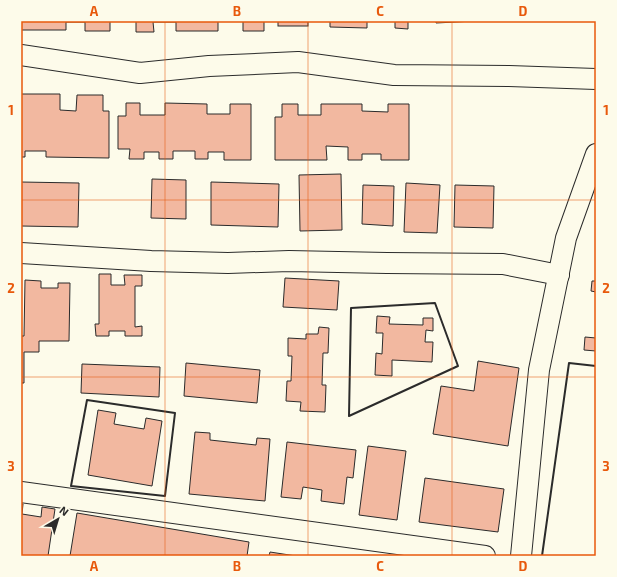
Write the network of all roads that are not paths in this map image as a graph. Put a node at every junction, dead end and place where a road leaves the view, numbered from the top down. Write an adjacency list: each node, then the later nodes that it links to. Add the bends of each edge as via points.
1 (21, 55): 2 (street, via 140,73 209,66 298,62 394,75)
2 (596, 79)
3 (596, 154): 5 (street, via 566,238)
4 (21, 253): 5 (street, via 228,263 289,261 503,264)
5 (559, 275): 8 (street, via 539,370)
6 (21, 492): 7 (street)
7 (485, 556)
8 (522, 556)

